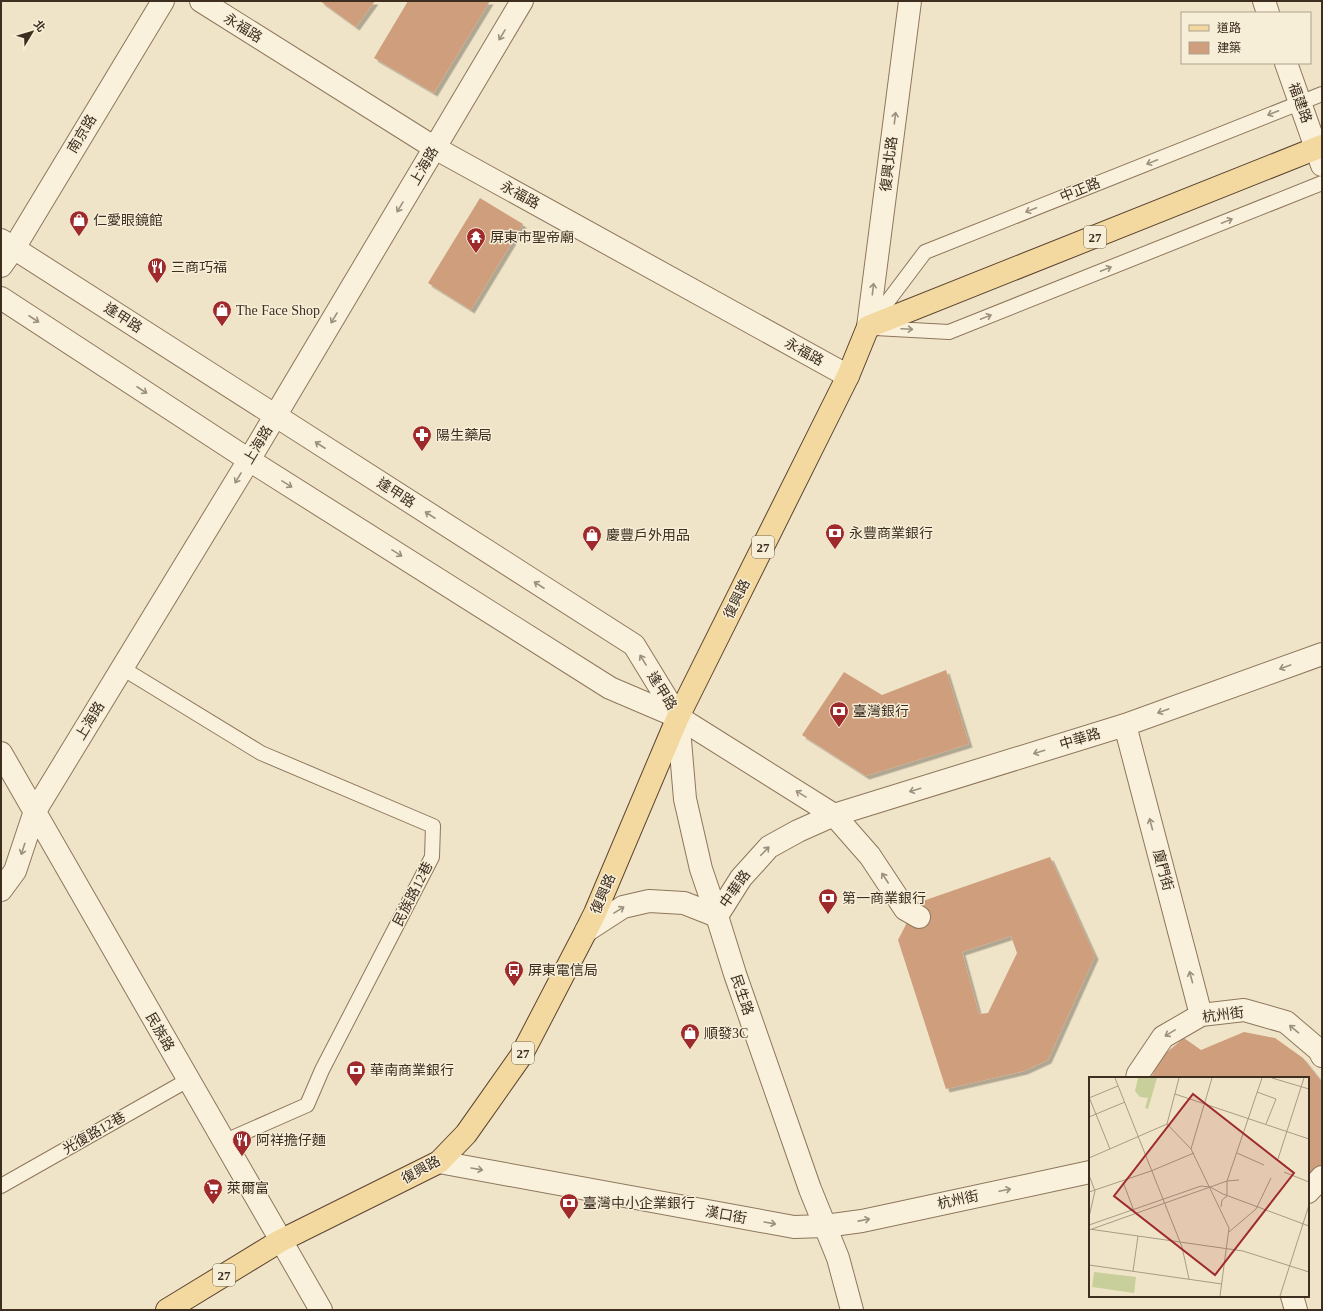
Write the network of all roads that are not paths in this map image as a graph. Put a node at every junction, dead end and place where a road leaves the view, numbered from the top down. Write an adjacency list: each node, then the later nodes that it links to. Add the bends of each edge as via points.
1 (162, 1): 13 (street, 南京路)
2 (201, 1): 10 (street, 永福路)
3 (522, 1): 10 (street, 上海路, one-way to 10)
4 (910, 1): 16 (street, 復興北路, one-way to 4)
5 (1264, 1): 6 (street)
6 (1268, 12)
7 (1286, 64): 9 (street, 福建路)
8 (1322, 94): 9 (lane, 中正路)
9 (1300, 103): 11 (street, 福建路); 16 (lane, 中正路, one-way to 16, via 925,252)
10 (435, 148): 17 (street, 永福路); 18 (street, 上海路, one-way to 18)
11 (1320, 153): 16 (main road, 27)
12 (1322, 183): 16 (lane, one-way to 12, via 949,332)
13 (7, 244): 14 (street, 南京路); 18 (street, 逢甲路)
14 (1, 266)
15 (1, 298): 19 (street, 逢甲路, one-way to 19)
16 (868, 327): 17 (main road, 復興路 / 27)
17 (848, 376): 22 (main road, 復興路 / 27)
18 (275, 416): 19 (street, 上海路); 22 (street, 逢甲路, one-way to 18, via 634,645)
19 (249, 460): 21 (street, 上海路, one-way to 21); 22 (street, 逢甲路, one-way to 22, via 610,688)
20 (1322, 654): 23 (street, 中華路, one-way to 23)
21 (122, 668): 25 (street, 上海路); 35 (lane, 民族路12巷, via 261,753 433,826 432,857 322,1070 307,1105)
22 (678, 717): 26 (street, one-way to 22); 28 (street, 民生路, via 686,806 701,869); 30 (main road, 復興路 / 27)
23 (1125, 725): 26 (street, 中華路, one-way to 26); 31 (street, 廈門街, one-way to 23)
24 (1, 753): 25 (street, 民族路)
25 (35, 811): 27 (street, 上海路, one-way to 27, via 16,871); 34 (street, 民族路)
26 (834, 815): 28 (street, 中華路, one-way to 26, via 741,878 769,847); 29 (street, one-way to 26, via 905,909 870,856)
27 (1, 890)
28 (717, 916): 30 (street, 中華路, one-way to 28, via 623,907 649,900 684,903); 41 (street, 民生路)
29 (919, 917)
30 (586, 931): 36 (main road, 復興路 / 27, via 521,1056 466,1134)
31 (1201, 1015): 32 (street, 杭州街, one-way to 31, via 1319,1050 1286,1022 1244,1010); 33 (street, 杭州街, one-way to 33, via 1163,1038)
32 (1322, 1056)
33 (1137, 1077)
34 (188, 1080): 35 (street, 民族路); 39 (lane, 光復路12巷)
35 (223, 1142): 42 (street, 民族路)
36 (439, 1162): 41 (street, 漢口街, one-way to 41, via 794,1227); 42 (main road, 復興路 / 27)
37 (1089, 1172): 41 (street, 杭州街, one-way to 37, via 862,1221)
38 (1322, 1178): 40 (street)
39 (1, 1186)
40 (1309, 1191)
41 (825, 1226): 46 (street, 民生路, via 838,1258)
42 (280, 1241): 44 (main road, 復興路 / 27); 45 (street, 民族路)
43 (1292, 1297): 47 (street)
44 (168, 1310)
45 (321, 1310)
46 (852, 1310)
47 (1296, 1310)

